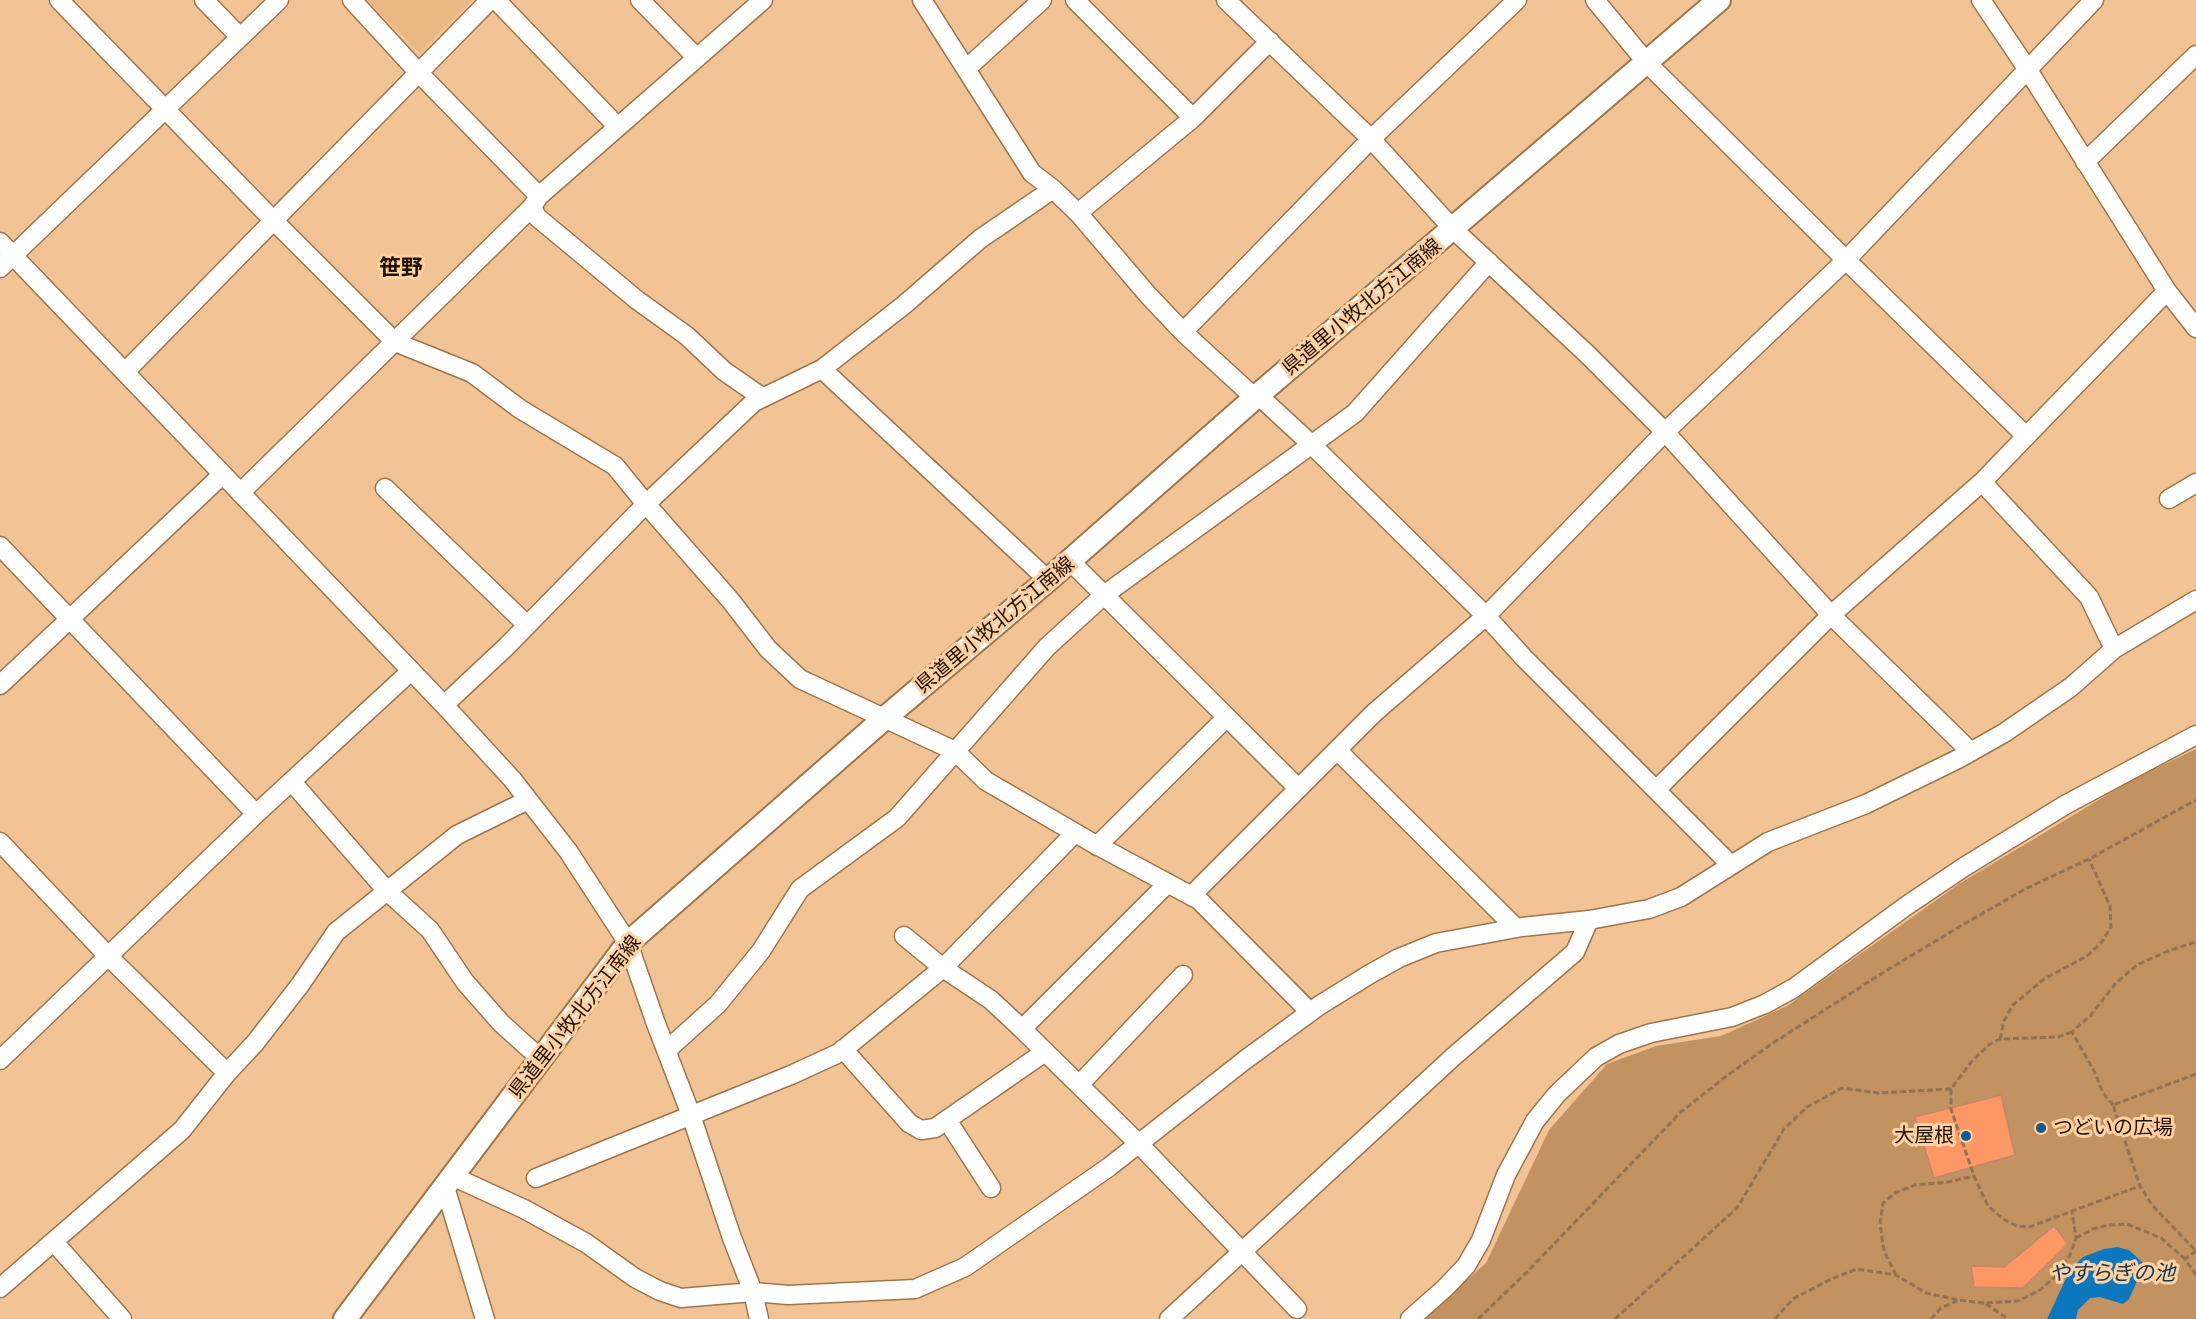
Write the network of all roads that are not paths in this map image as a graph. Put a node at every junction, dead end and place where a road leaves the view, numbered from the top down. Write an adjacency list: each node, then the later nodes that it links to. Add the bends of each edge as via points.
1 (59, 0): 26 (street)
2 (204, 0): 18 (street)
3 (279, 0): 18 (street)
4 (352, 0): 25 (street)
5 (489, 0): 25 (street)
6 (496, 0): 28 (street)
7 (640, 0): 21 (street)
8 (763, 0): 21 (street)
9 (922, 0): 23 (street)
10 (1042, 0): 23 (street)
11 (1075, 0): 27 (street)
12 (1517, 0): 29 (street)
13 (1595, 0): 22 (street)
14 (1719, 0): 22 (main road, 県道里小牧北方江南線)
15 (1981, 0): 24 (street)
16 (2094, 0): 24 (street)
17 (1231, 1): 19 (street)
18 (240, 37): 26 (street)
19 (1270, 41): 27 (street); 29 (street)
20 (2196, 55): 30 (street)
21 (697, 58): 28 (street)
22 (1647, 63): 35 (main road, 県道里小牧北方江南線); 37 (street)
23 (966, 69): 31 (street, via 1032,173)
24 (2028, 70): 30 (street); 37 (street)
25 (418, 72): 32 (street); 34 (street)
26 (167, 109): 34 (street); 38 (street)
27 (1193, 118): 33 (street)
28 (618, 127): 32 (street)
29 (1371, 140): 35 (street); 42 (street)
30 (2085, 162): 40 (street)
31 (1053, 189): 33 (street); 44 (street, via 981,238)
32 (536, 201): 43 (street); 47 (street, via 537,217 687,336 724,371)
33 (1078, 213): 42 (street)
34 (273, 220): 43 (street); 45 (street)
35 (1454, 229): 39 (street); 46 (main road, 県道里小牧北方江南線)
36 (0, 242): 38 (street)
37 (1846, 260): 48 (street); 49 (street)
38 (7, 262): 45 (street)
39 (1489, 262): 48 (street); 50 (street, via 1355,413)
40 (2167, 291): 41 (street); 49 (street)
41 (2196, 328)
42 (1183, 332): 46 (street)
43 (395, 342): 55 (street); 57 (street, via 472,373 520,409 615,466)
44 (822, 369): 47 (street); 60 (street)
45 (125, 372): 51 (street)
46 (1256, 397): 50 (street); 59 (main road, 県道里小牧北方江南線)
47 (763, 398): 57 (street, via 754,402)
48 (1665, 432): 63 (street); 64 (street)
49 (2026, 436): 52 (street)
50 (1312, 445): 61 (street); 64 (street)
51 (222, 475): 55 (street); 65 (street)
52 (1982, 482): 63 (street); 67 (street, via 2089,597)
53 (2196, 483): 56 (street)
54 (385, 488): 66 (street)
55 (240, 493): 68 (street)
56 (2169, 499)
57 (646, 504): 66 (street); 71 (street, via 768,649 800,679)
58 (0, 546): 65 (street)
59 (1070, 561): 60 (main road, 県道里小牧北方江南線); 61 (street)
60 (1048, 580): 71 (main road, 県道里小牧北方江南線)
61 (1104, 595): 72 (street); 75 (street, via 1047,647)
62 (2196, 600): 67 (street)
63 (1831, 615): 76 (street); 79 (street)
64 (1486, 616): 74 (street); 79 (street)
65 (70, 618): 69 (street); 81 (street)
66 (527, 625): 70 (street)
67 (2114, 649): 76 (street, via 2071,687)
68 (411, 671): 70 (street); 77 (street)
69 (0, 685)
70 (444, 705): 80 (street)
71 (886, 717): 75 (street); 92 (main road, 県道里小牧北方江南線)
72 (1227, 717): 78 (street); 84 (street)
73 (2196, 735): 121 (street, via 2065,805 1964,867 1794,988 1765,1004 1732,1017 1651,1033 1596,1057 1535,1121 1466,1266)
74 (1337, 750): 78 (street); 90 (street)
75 (955, 751): 82 (street, via 986,781); 99 (street, via 897,818 800,889 761,951 718,1004)
76 (1971, 752): 85 (street, via 1866,804 1768,842)
77 (292, 782): 81 (street); 87 (street)
78 (1298, 788): 88 (street)
79 (1657, 789): 85 (street)
80 (528, 800): 87 (street, via 458,835); 92 (street, via 568,851)
81 (256, 814): 93 (street)
82 (1075, 833): 84 (street); 94 (street)
83 (0, 842): 93 (street)
84 (1097, 846): 86 (street)
85 (1730, 864): 89 (street, via 1681,897 1649,909)
86 (1168, 883): 88 (street); 97 (street)
87 (387, 891): 102 (street, via 430,930 465,982 501,1023); 103 (street, via 336,932 300,985)
88 (1191, 896): 96 (street)
89 (1589, 920): 90 (street); 112 (street, via 1575,952 1453,1057)
90 (1516, 928): 96 (street, via 1436,943 1370,974)
91 (904, 936): 94 (street)
92 (628, 943): 99 (street); 102 (main road, 県道里小牧北方江南線)
93 (108, 956): 101 (street); 103 (street)
94 (943, 968): 97 (street, via 991,1000); 98 (street)
95 (1182, 975): 104 (street)
96 (1310, 1012): 107 (street)
97 (1022, 1029): 100 (street)
98 (843, 1049): 105 (street); 106 (street, via 909,1123 921,1130 935,1128)
99 (667, 1050): 105 (street)
100 (1045, 1052): 104 (street); 106 (street)
101 (0, 1060)
102 (542, 1060): 109 (main road, 県道里小牧北方江南線)
103 (227, 1073): 111 (street, via 182,1130)
104 (1078, 1085): 107 (street)
105 (691, 1115): 108 (street); 114 (street)
106 (947, 1120): 110 (street)
107 (1138, 1144): 112 (street); 114 (street, via 965,1267 915,1289 809,1294)
108 (536, 1178)
109 (449, 1181): 114 (street, via 515,1204 586,1243 660,1291 681,1298); 117 (main road, 県道里小牧北方江南線); 118 (street)
110 (991, 1188)
111 (54, 1242): 113 (street); 116 (street)
112 (1241, 1252): 115 (street); 120 (street)
113 (0, 1288)
114 (753, 1292): 119 (street)
115 (1297, 1309)
116 (122, 1319)
117 (345, 1319)
118 (485, 1319)
119 (759, 1319)
120 (1169, 1319)
121 (1410, 1319)

